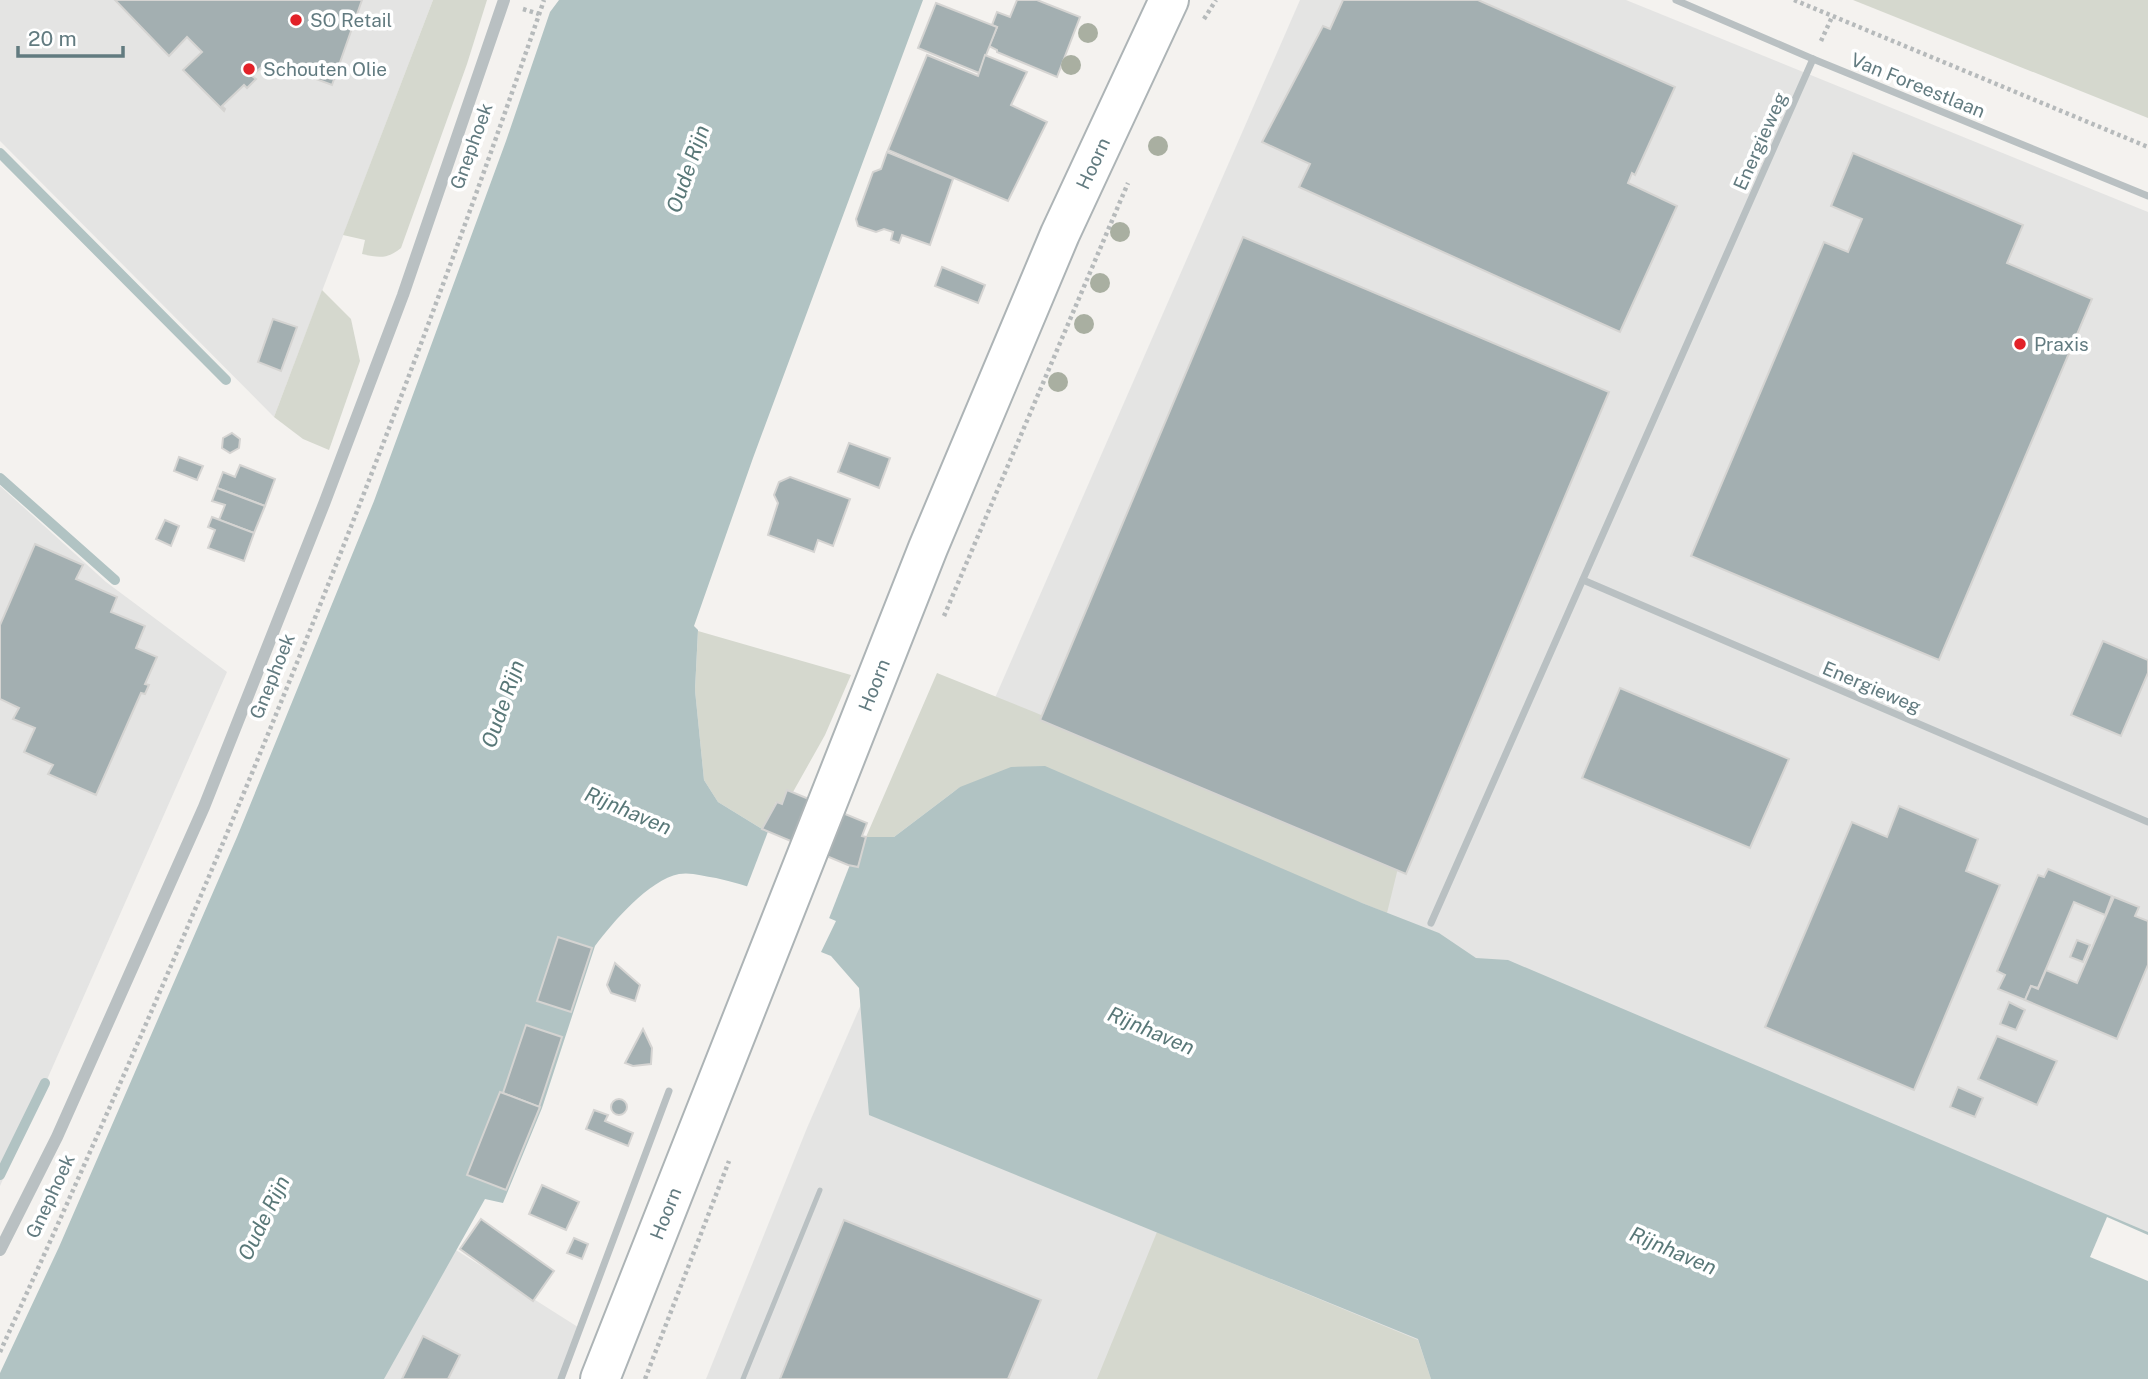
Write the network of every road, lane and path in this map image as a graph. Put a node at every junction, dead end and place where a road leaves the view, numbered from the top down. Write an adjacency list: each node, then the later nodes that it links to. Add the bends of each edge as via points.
1 (504, 0): 18 (street, Gnephoek, via 403,295 204,807 57,1137)
2 (544, 0): 19 (path, Gnephoek, via 416,357 288,687 97,1139)
3 (1169, 0): 21 (main road, Hoorn, via 1039,285 928,548)
4 (1216, 0): 7 (path)
5 (1676, 0): 8 (street, Van Foreestlaan)
6 (1794, 0): 9 (path, Van Foreestlaan)
7 (1200, 28)
8 (1813, 59): 11 (street, Van Foreestlaan); 12 (street, Energieweg)
9 (2148, 147)
10 (1128, 183): 13 (path, Hoorn)
11 (2148, 196)
12 (1583, 580): 14 (street, Energieweg); 15 (street, Energieweg)
13 (943, 620)
14 (2148, 822)
15 (1431, 923)
16 (669, 1091): 20 (street, Hoorn)
17 (820, 1190): 22 (lane)
18 (0, 1250)
19 (0, 1352)
20 (561, 1379)
21 (600, 1379)
22 (743, 1379)

